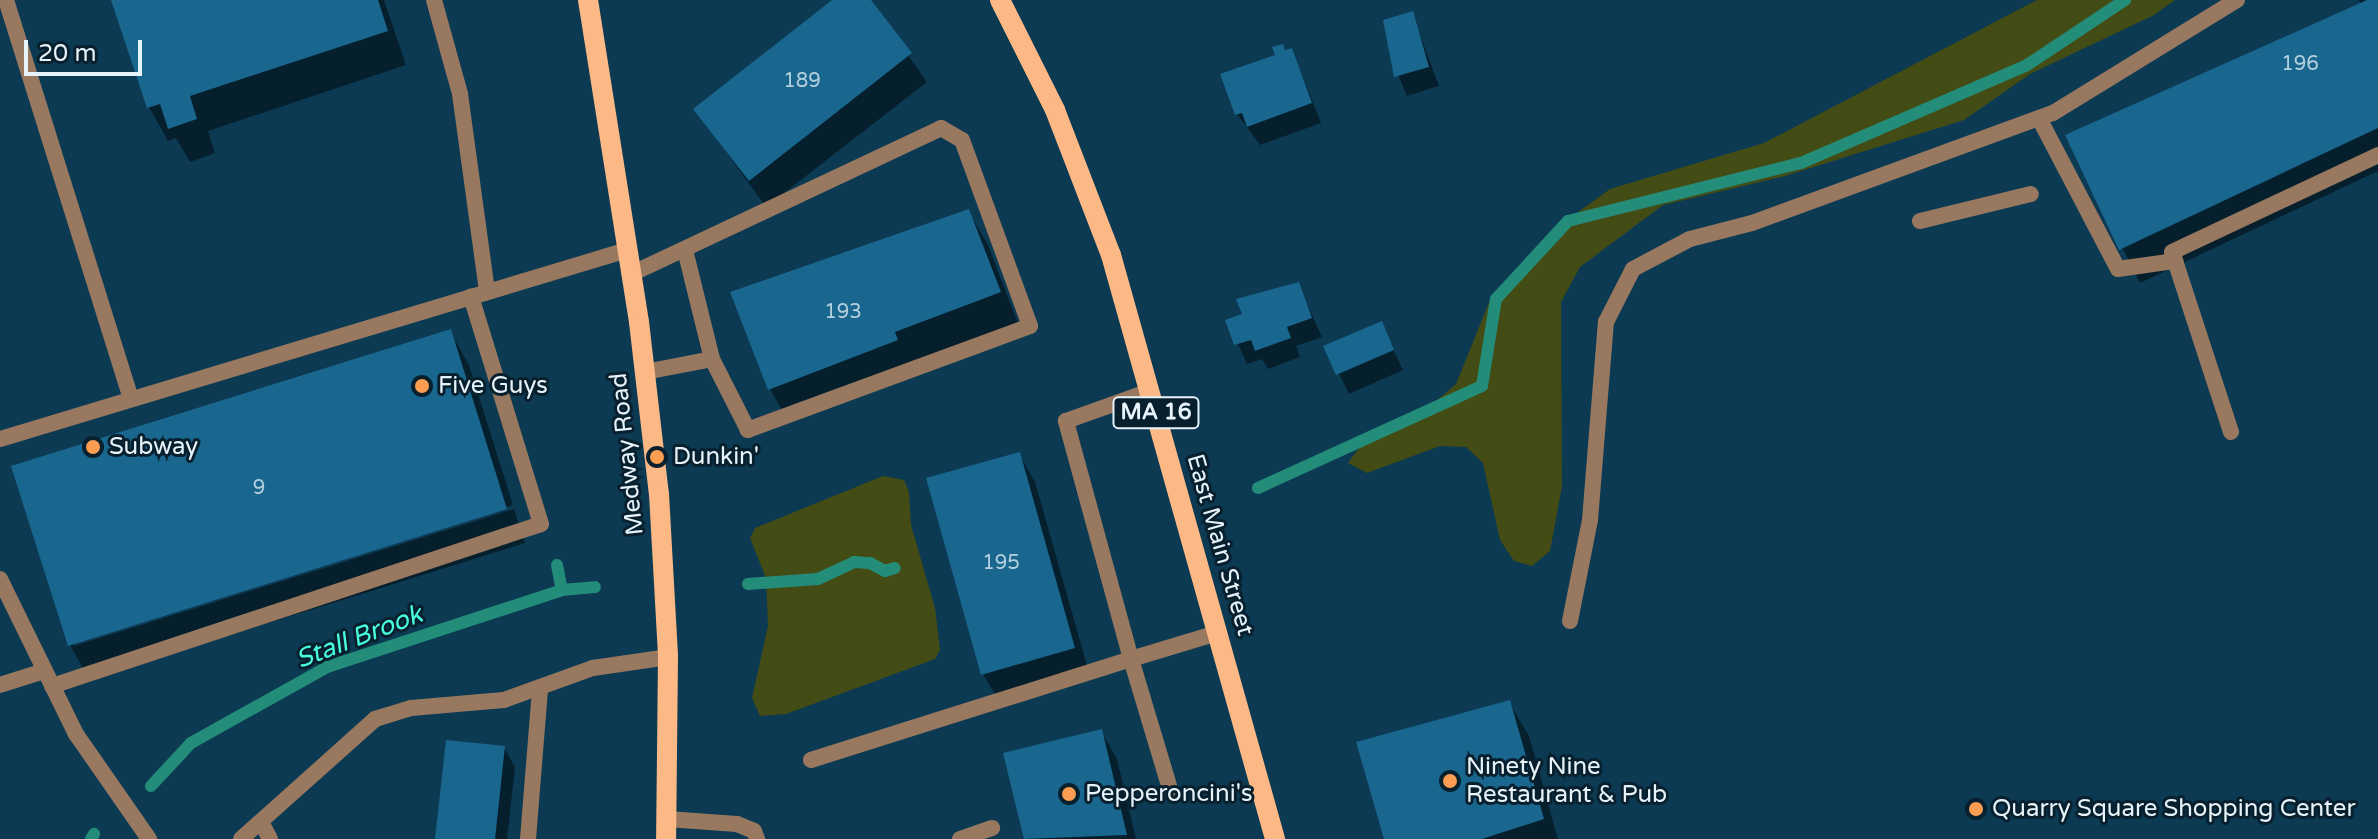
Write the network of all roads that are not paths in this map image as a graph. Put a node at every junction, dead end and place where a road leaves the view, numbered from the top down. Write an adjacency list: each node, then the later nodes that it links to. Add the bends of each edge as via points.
1 (6, 0): 20 (street)
2 (434, 0): 16 (street, via 460,94)
3 (578, 0): 7 (main road, Medway Road)
4 (588, 0): 7 (main road, Medway Road)
5 (1000, 0): 19 (main road, East Main Street / MA 16, via 1036,66 1073,155 1111,255)
6 (2237, 0): 8 (street)
7 (595, 66): 12 (main road, Medway Road)
8 (2039, 118): 14 (street, via 2118,269); 24 (street, via 1752,223 1690,239 1633,269 1606,322 1590,520)
9 (2378, 155): 14 (street, via 2172,252)
10 (2031, 194): 11 (street)
11 (1920, 221)
12 (627, 250): 15 (main road, Medway Road); 16 (street)
13 (685, 250): 15 (street); 17 (street); 17 (street, via 941,128 962,140 1030,326 748,430)
14 (2175, 261): 21 (street)
15 (631, 274): 18 (main road, Medway Road)
16 (479, 295): 20 (street); 28 (street, via 541,524)
17 (712, 359): 18 (street)
18 (645, 372): 26 (main road, Medway Road)
19 (1150, 391): 25 (main road, East Main Street / MA 16); 27 (street, via 1066,421)
20 (131, 399): 22 (street)
21 (2231, 432)
22 (0, 439)
23 (0, 579): 28 (street)
24 (1570, 621)
25 (1217, 633): 27 (street); 42 (main road, East Main Street / MA 16)
26 (668, 657): 30 (street, via 584,670); 35 (main road, Medway Road)
27 (1131, 659): 31 (street); 32 (street)
28 (48, 679): 29 (street); 36 (street, via 76,734)
29 (0, 685)
30 (540, 690): 33 (street, via 504,700 411,708 375,719); 39 (street)
31 (811, 760)
32 (1170, 789)
33 (261, 822): 37 (street); 38 (street)
34 (992, 828): 41 (street)
35 (667, 829): 40 (street, via 737,824 754,831)
36 (149, 839)
37 (241, 839)
38 (270, 839)
39 (528, 839)
40 (757, 839)
41 (960, 839)
42 (1275, 839)

